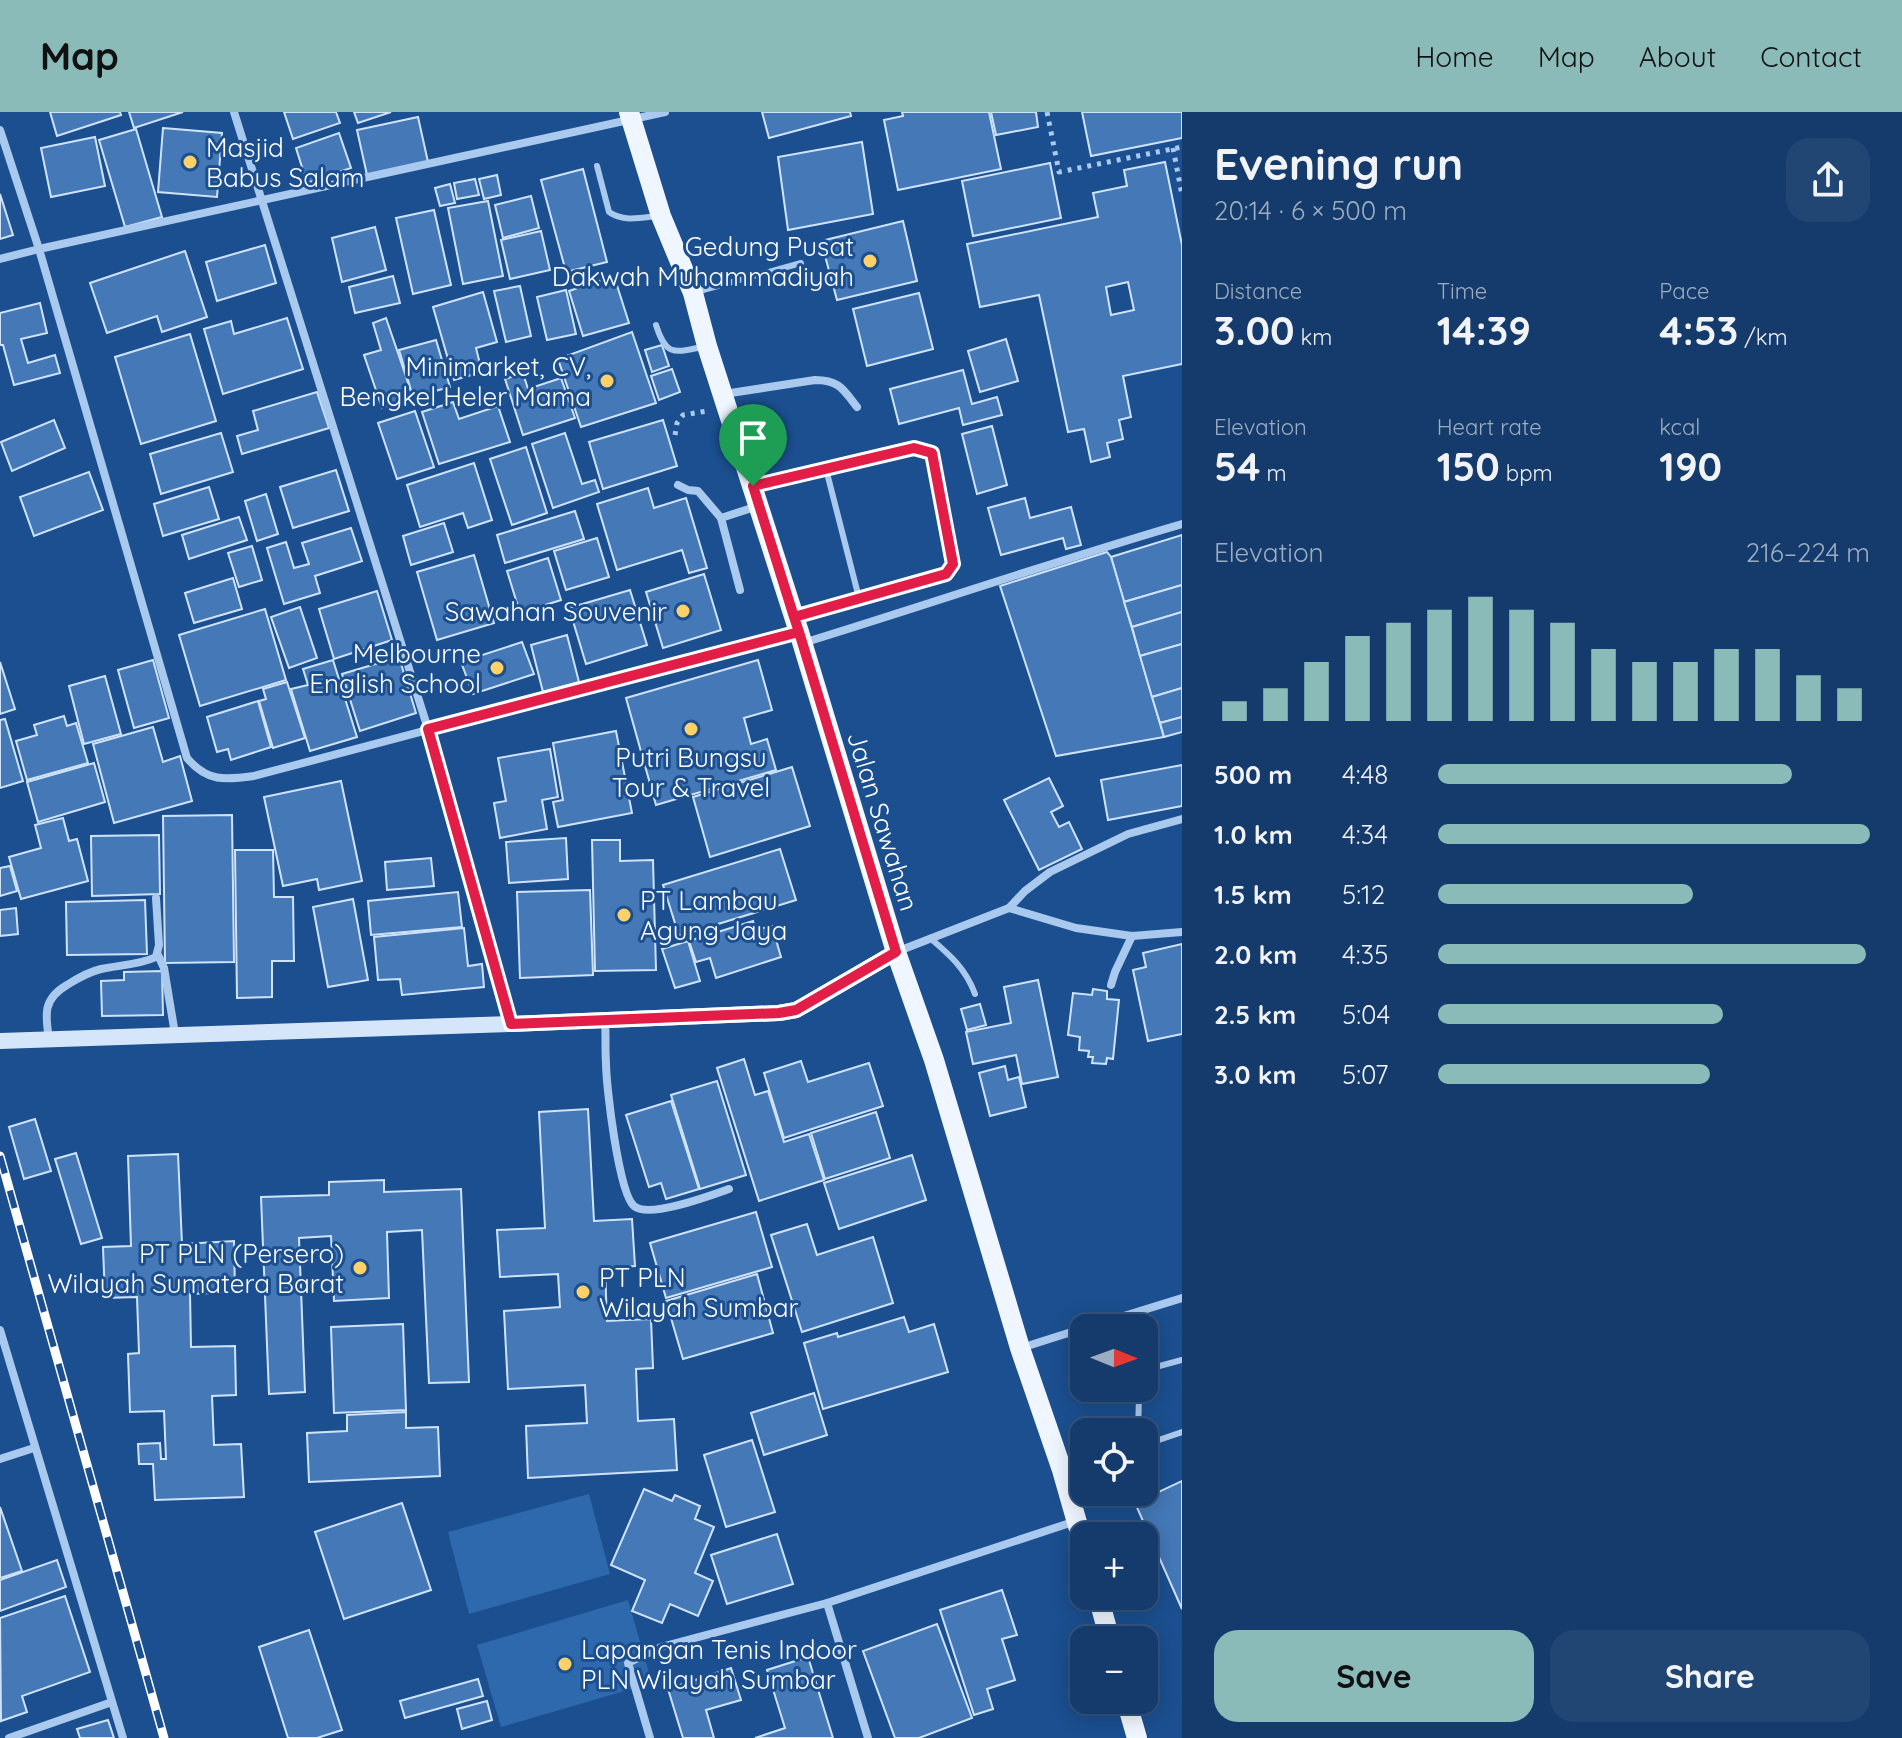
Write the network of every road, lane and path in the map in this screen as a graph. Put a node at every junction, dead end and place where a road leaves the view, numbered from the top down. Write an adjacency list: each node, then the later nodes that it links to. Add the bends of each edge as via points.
1 (234, 112): 10 (street)
2 (665, 112): 4 (street)
3 (1047, 112): 7 (path, via 1059,172)
4 (630, 116): 10 (street); 11 (main road, Jalan Sawahan)
5 (0, 130): 12 (street)
6 (1182, 147): 7 (path)
7 (1173, 148): 9 (path)
8 (597, 166): 11 (lane, via 614,216)
9 (1182, 195)
10 (262, 201): 12 (street); 30 (street)
11 (661, 216): 15 (main road, Jalan Sawahan)
12 (39, 249): 13 (street); 30 (street, via 187,758 197,771 211,777 254,776)
13 (0, 259)
14 (801, 263): 15 (lane)
15 (693, 293): 17 (main road, Jalan Sawahan)
16 (656, 325): 17 (lane, via 662,343 673,351)
17 (707, 346): 18 (main road, Jalan Sawahan)
18 (726, 402): 19 (street, via 826,380 836,383); 20 (path, via 683,415); 23 (main road, Jalan Sawahan)
19 (857, 407)
20 (675, 435)
21 (826, 469): 23 (lane); 28 (lane); 28 (lane, via 914,448 932,453 953,564 946,574)
22 (678, 485): 25 (street, via 698,491)
23 (753, 486): 24 (main road, Jalan Sawahan)
24 (759, 506): 25 (street); 29 (main road, Jalan Sawahan)
25 (721, 518): 27 (street)
26 (1182, 524): 29 (street)
27 (740, 590)
28 (859, 598): 29 (lane)
29 (799, 631): 30 (street); 37 (main road, Jalan Sawahan)
30 (428, 729): 42 (street)
31 (1182, 819): 33 (street, via 1128,834 1050,872)
32 (156, 898): 38 (street)
33 (1009, 908): 35 (street, via 1076,928); 36 (street)
34 (1182, 932): 35 (street)
35 (1132, 936): 39 (street)
36 (930, 938): 37 (street); 40 (lane, via 959,962)
37 (896, 952): 41 (main road, via 796,1010); 51 (main road, Jalan Sawahan)
38 (158, 955): 43 (street); 44 (street, via 84,974 59,989 47,1007)
39 (1111, 985)
40 (975, 994)
41 (605, 1019): 42 (main road); 46 (street, via 610,1105 622,1174 634,1206 671,1207)
42 (511, 1024): 43 (main road)
43 (175, 1034): 44 (main road)
44 (49, 1040): 45 (main road)
45 (0, 1041)
46 (729, 1189)
47 (1182, 1298): 48 (street)
48 (1130, 1314)
49 (0, 1330): 56 (street)
50 (1070, 1332): 51 (street)
51 (1020, 1348): 59 (main road, Jalan Sawahan)
52 (1182, 1360): 53 (lane)
53 (1158, 1366)
54 (1182, 1432): 55 (lane)
55 (1158, 1440)
56 (34, 1448): 57 (street); 62 (street)
57 (0, 1459)
58 (1070, 1467): 59 (lane)
59 (1062, 1470): 60 (main road, Jalan Sawahan)
60 (1077, 1521): 61 (street)
61 (827, 1603): 66 (street, via 661,1647 628,1663); 67 (street)
62 (112, 1702): 64 (street); 65 (street)
63 (1130, 1714): 68 (main road)
64 (9, 1738)
65 (123, 1738)
66 (650, 1738)
67 (868, 1738)
68 (1137, 1738)

